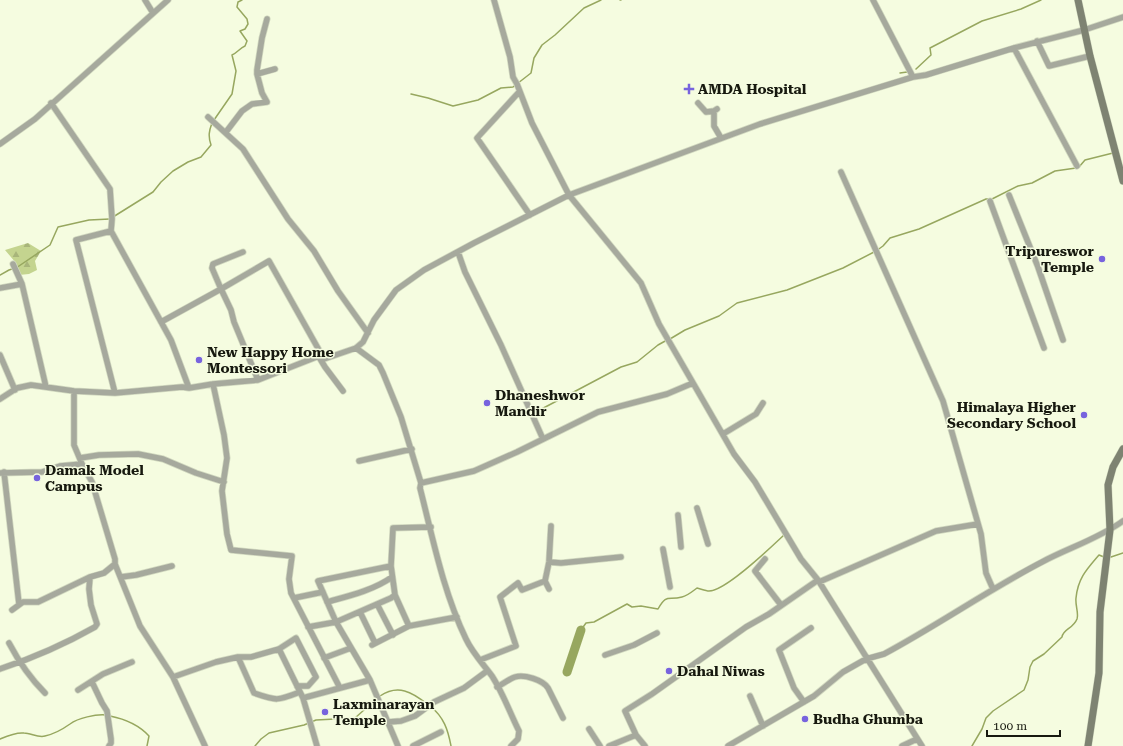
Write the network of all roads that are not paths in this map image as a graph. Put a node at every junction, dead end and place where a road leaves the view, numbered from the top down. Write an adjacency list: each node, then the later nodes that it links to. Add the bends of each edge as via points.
1 (145, 0): 6 (street)
2 (168, 0): 6 (street)
3 (494, 0): 16 (street)
4 (873, 0): 15 (street)
5 (1078, 0): 9 (street)
6 (153, 13): 17 (street)
7 (1123, 17): 9 (street)
8 (268, 19): 14 (street, via 262,38)
9 (1084, 30): 10 (street); 12 (street)
10 (1037, 41): 11 (street); 12 (street, via 1049,66)
11 (1014, 48): 15 (street); 23 (street)
12 (1090, 56): 25 (street)
13 (275, 69): 14 (street)
14 (258, 74): 20 (street, via 262,93 267,102 252,104 242,111)
15 (913, 77): 21 (street)
16 (519, 92): 27 (street); 29 (street, via 477,138)
17 (52, 103): 22 (street, via 35,119); 30 (street, via 110,189)
18 (698, 103): 21 (street, via 706,112 716,110 714,126)
19 (208, 117): 20 (street)
20 (226, 132): 38 (street, via 243,149 288,219 314,251)
21 (721, 138): 27 (street)
22 (0, 144)
23 (1077, 166)
24 (841, 172): 68 (street, via 943,401)
25 (1123, 181)
26 (1009, 195): 39 (street, via 1038,267)
27 (569, 196): 29 (street); 45 (street, via 641,283 659,324)
28 (990, 201): 41 (street)
29 (530, 215): 32 (street)
30 (111, 231): 37 (street); 52 (street, via 76,240)
31 (243, 252): 36 (street, via 213,264 212,268)
32 (458, 252): 38 (street, via 424,270 396,290 374,320); 56 (street)
33 (13, 264): 34 (street)
34 (22, 284): 35 (street); 47 (street)
35 (0, 288)
36 (220, 289): 37 (street); 43 (street, via 270,261); 44 (street, via 231,310)
37 (161, 322): 48 (street, via 171,340)
38 (368, 333): 40 (street)
39 (1063, 340)
40 (356, 348): 43 (street); 57 (street, via 379,365)
41 (1044, 348)
42 (0, 355): 49 (street)
43 (322, 358): 44 (street); 51 (street, via 325,367)
44 (258, 380): 46 (street)
45 (693, 383): 55 (street); 56 (street, via 667,394 598,412)
46 (213, 384): 48 (street); 63 (street, via 227,458)
47 (46, 387): 49 (street, via 31,386); 50 (street)
48 (189, 388): 52 (street)
49 (15, 390): 53 (street)
50 (74, 391): 52 (street); 59 (street, via 74,445)
51 (343, 391)
52 (115, 393)
53 (0, 399)
54 (763, 403): 55 (street, via 756,414)
55 (723, 434): 85 (street, via 801,559)
56 (544, 439): 64 (street, via 474,471)
57 (412, 449): 60 (street); 64 (street)
58 (1123, 449): 71 (street, via 1113,467 1108,485)
59 (80, 458): 61 (street); 63 (street, via 138,454 163,459)
60 (359, 461)
61 (82, 464): 62 (street, via 60,466 42,472); 78 (street, via 92,482)
62 (2, 472): 93 (street)
63 (224, 482): 91 (street, via 224,513 231,550 292,556 289,579)
64 (421, 483): 70 (street, via 420,488)
65 (697, 508): 72 (street)
66 (678, 515): 73 (street)
67 (1123, 521): 71 (street)
68 (978, 524): 85 (street, via 936,531); 88 (street, via 986,573)
69 (551, 526): 77 (street)
70 (431, 527): 80 (street, via 393,528); 98 (street, via 440,570)
71 (1110, 530): 88 (street, via 1043,561); 149 (street, via 1100,612 1099,673)
72 (708, 544)
73 (681, 547)
74 (663, 549): 86 (street)
75 (621, 557): 77 (street)
76 (765, 559): 95 (street, via 755,571)
77 (549, 562): 84 (street)
78 (115, 564): 82 (street, via 104,572); 83 (street)
79 (172, 566): 83 (street, via 136,576)
80 (391, 566): 81 (street); 89 (street, via 318,581)
81 (392, 576): 90 (street); 92 (street, via 369,588)
82 (90, 577): 93 (street, via 38,602); 114 (street, via 89,589 97,624 95,627)
83 (121, 577): 117 (street, via 140,626)
84 (545, 581): 87 (street); 112 (street, via 522,590 518,583 500,597 516,646)
85 (818, 581): 95 (street); 111 (street)
86 (670, 587)
87 (549, 589)
88 (993, 589): 111 (street, via 899,646)
89 (323, 592): 91 (street); 92 (street)
90 (395, 595): 94 (street); 100 (street)
91 (294, 598): 101 (street)
92 (327, 602): 99 (street)
93 (19, 604): 96 (street)
94 (377, 604): 97 (street); 104 (street)
95 (781, 605): 134 (street, via 625,711)
96 (12, 610)
97 (360, 612): 99 (street); 104 (street, via 374,644)
98 (457, 616): 100 (street); 112 (street, via 467,641)
99 (336, 622): 101 (street); 106 (street)
100 (409, 626): 104 (street)
101 (308, 627): 110 (street)
102 (811, 628): 128 (street, via 779,650 794,688)
103 (657, 633): 108 (street)
104 (393, 635)
105 (9, 643): 114 (street)
106 (351, 648): 110 (street); 118 (street)
107 (279, 649): 109 (street, via 251,657); 120 (street); 120 (street, via 296,638 316,677 308,686)
108 (605, 655)
109 (238, 657): 117 (street); 124 (street, via 254,692 280,700)
110 (324, 658): 122 (street)
111 (866, 659): 128 (street, via 839,674 820,692); 135 (street)
112 (480, 660): 116 (street)
113 (132, 662): 119 (street, via 103,674)
114 (20, 663): 115 (street); 125 (street)
115 (0, 669)
116 (487, 671): 121 (street); 130 (street, via 464,688 434,702 415,716)
117 (173, 677): 138 (street)
118 (370, 680): 122 (street); 130 (street)
119 (92, 682): 123 (street); 137 (street, via 107,711 111,739)
120 (297, 686): 124 (street)
121 (497, 687): 129 (street, via 515,677 540,681 546,684); 142 (street, via 519,731 518,739)
122 (340, 688): 127 (street)
123 (78, 690)
124 (300, 692): 127 (street)
125 (45, 693)
126 (750, 696): 131 (street)
127 (303, 698): 139 (street)
128 (804, 702): 131 (street)
129 (562, 718)
130 (388, 722): 140 (street)
131 (763, 726): 146 (street)
132 (588, 729): 143 (street)
133 (441, 732): 141 (street)
134 (636, 735): 136 (street); 145 (street)
135 (917, 738): 147 (street); 148 (street)
136 (619, 744): 144 (street)
137 (109, 746)
138 (205, 746)
139 (317, 746)
140 (398, 746)
141 (413, 746)
142 (512, 746)
143 (600, 746)
144 (609, 746)
145 (645, 746)
146 (728, 746)
147 (902, 746)
148 (922, 746)
149 (1088, 746)

